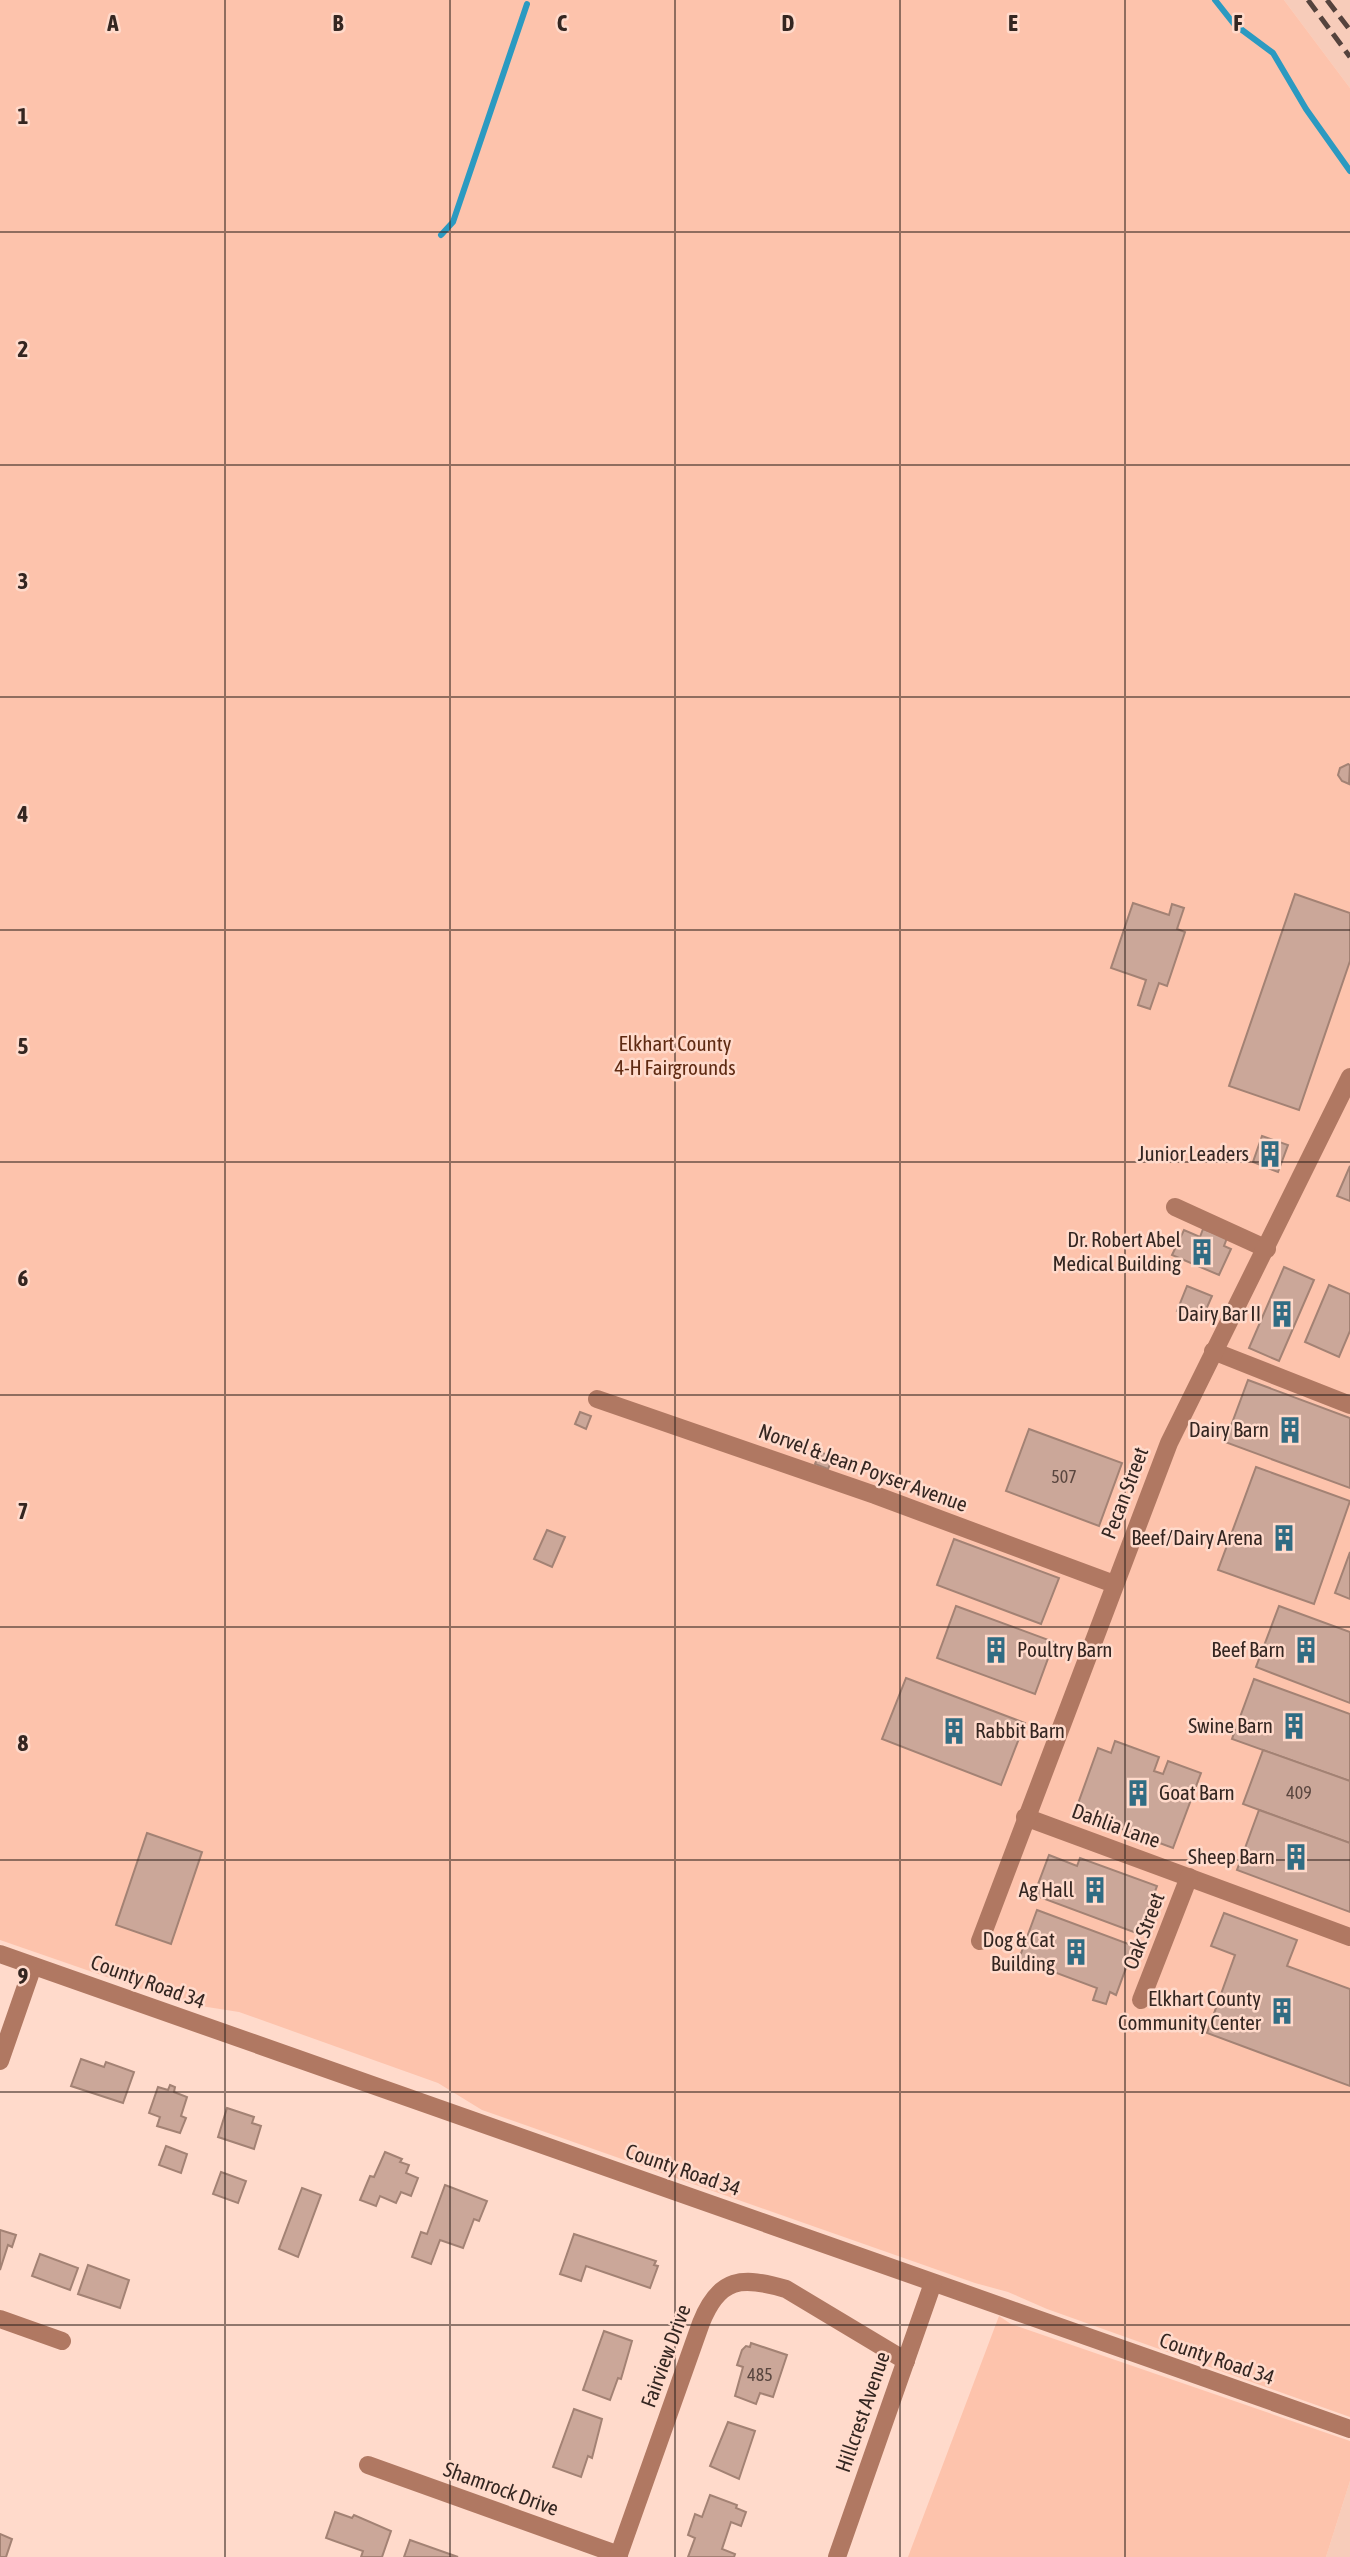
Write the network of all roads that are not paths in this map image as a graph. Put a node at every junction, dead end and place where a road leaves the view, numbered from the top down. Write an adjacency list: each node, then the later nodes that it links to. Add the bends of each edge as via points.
1 (1350, 1077): 3 (street, Pecan Street)
2 (1175, 1207): 3 (street)
3 (1267, 1249): 4 (street, Pecan Street)
4 (1213, 1351): 6 (street); 7 (street, Pecan Street, via 1169,1443)
5 (597, 1399): 7 (street, Norvel & Jean Poyser Avenue)
6 (1350, 1405)
7 (1114, 1584): 8 (street, Pecan Street)
8 (1025, 1817): 9 (street, Dahlia Lane); 11 (street, Pecan Street)
9 (1189, 1877): 10 (street, Dahlia Lane); 14 (street, Oak Street)
10 (1350, 1937)
11 (980, 1941)
12 (0, 1954): 13 (street, County Road 34)
13 (33, 1966): 15 (street); 16 (street, County Road 34)
14 (1141, 2000)
15 (0, 2061)
16 (933, 2283): 19 (street, Hillcrest Avenue); 20 (street, County Road 34)
17 (0, 2319): 18 (street)
18 (62, 2341)
19 (906, 2361): 22 (street, Fairview Drive, via 786,2289 741,2282 724,2287 701,2323); 23 (street, Hillcrest Avenue)
20 (1350, 2429)
21 (368, 2465): 22 (street, Shamrock Drive)
22 (619, 2556)
23 (837, 2557)

